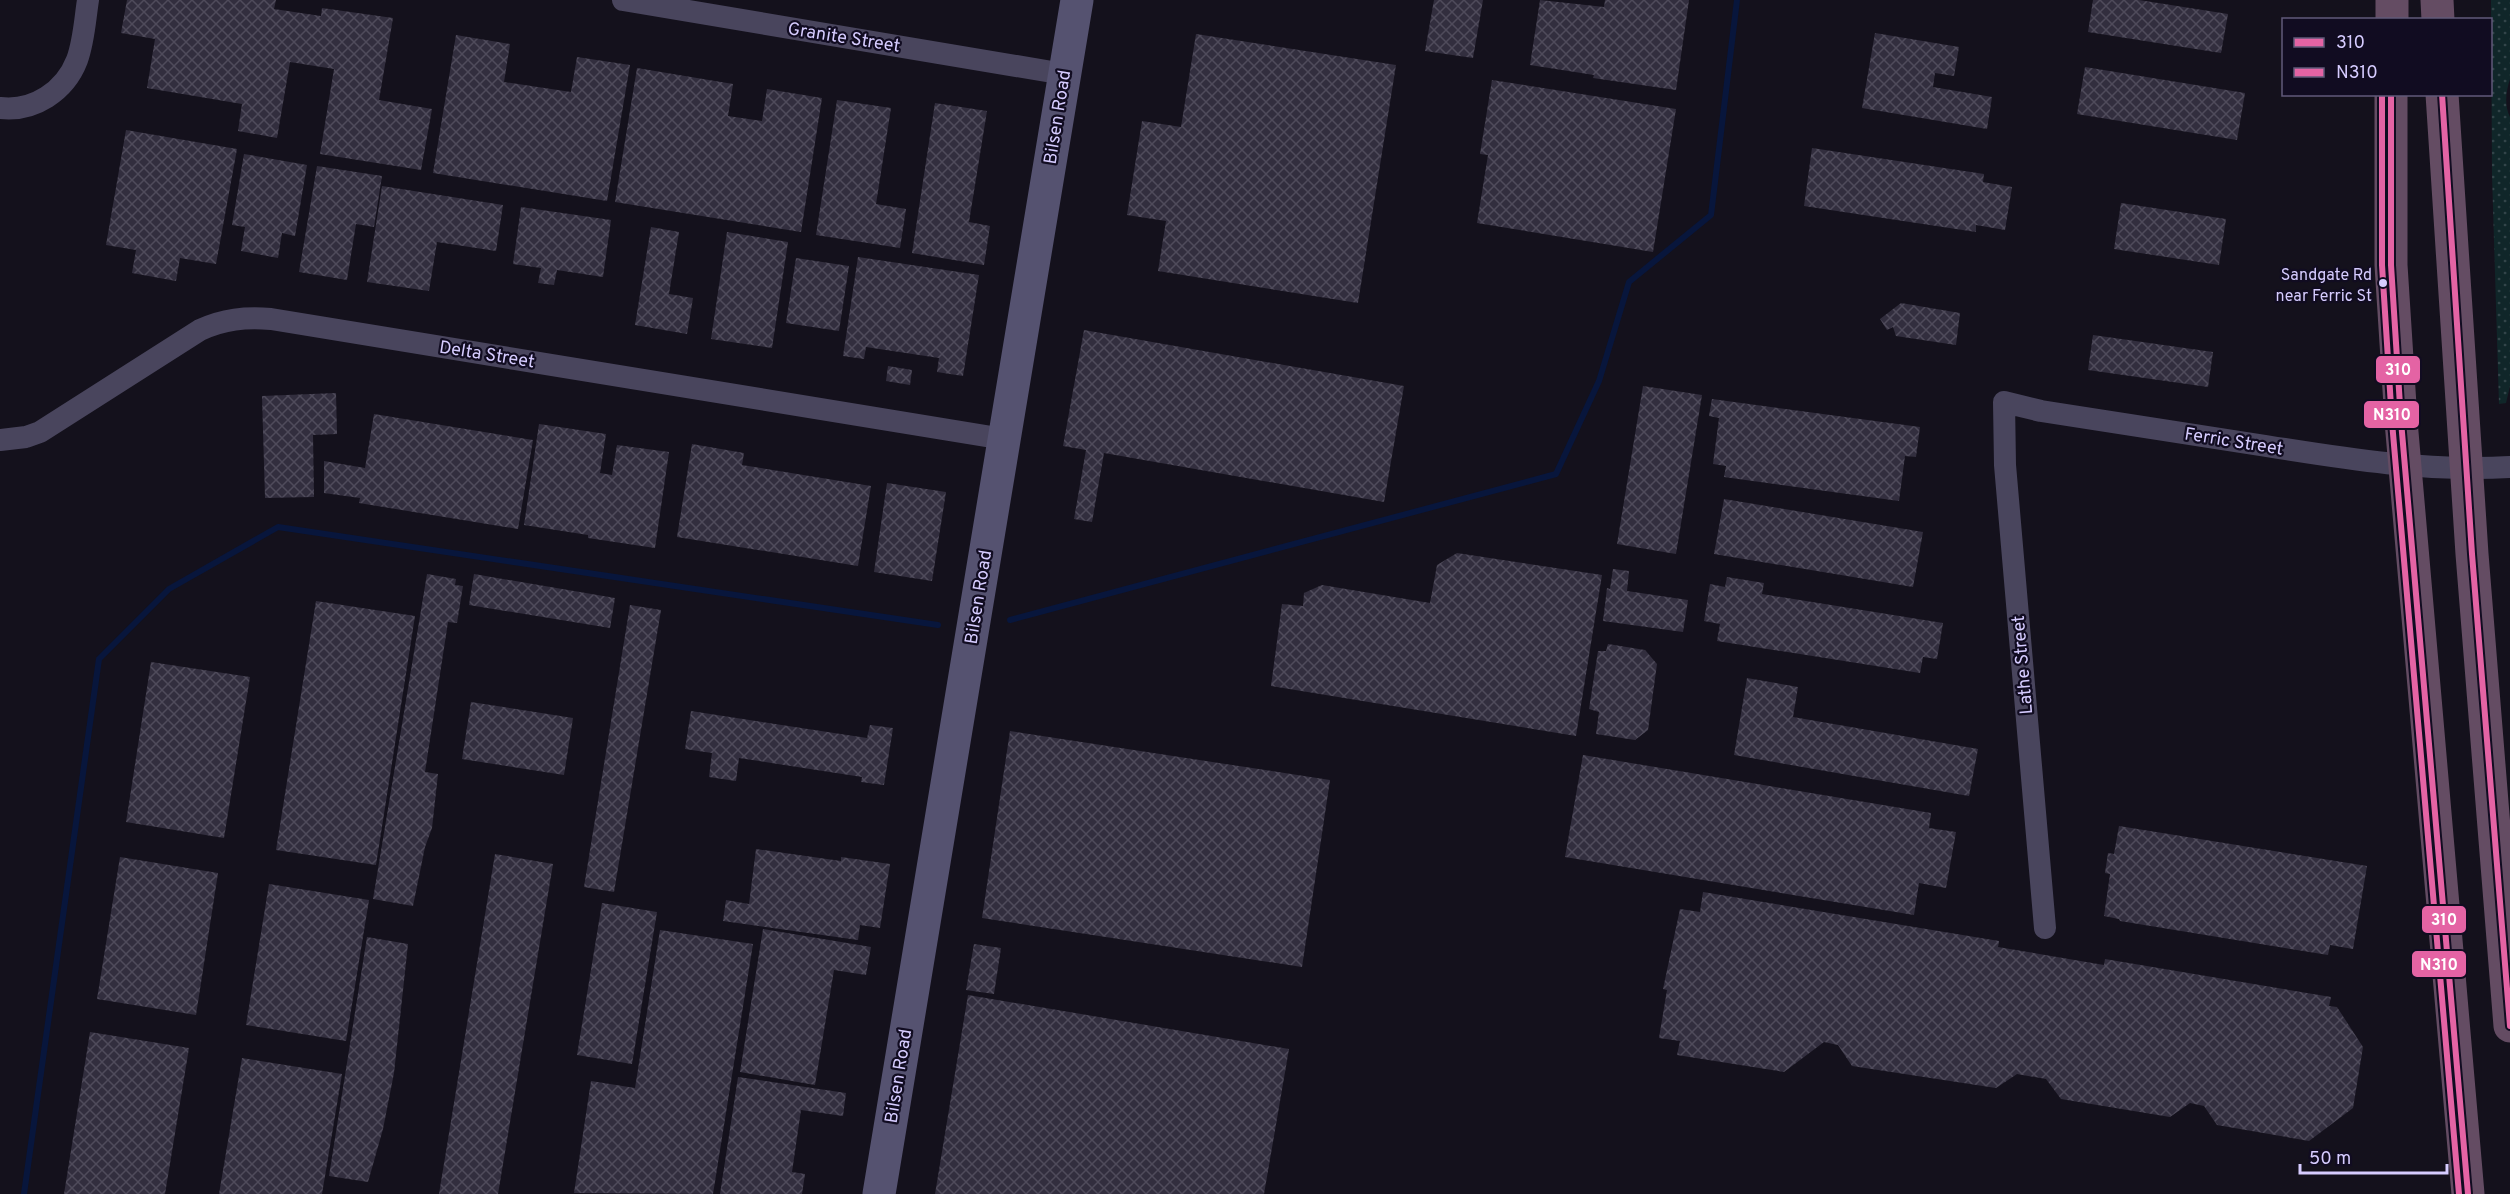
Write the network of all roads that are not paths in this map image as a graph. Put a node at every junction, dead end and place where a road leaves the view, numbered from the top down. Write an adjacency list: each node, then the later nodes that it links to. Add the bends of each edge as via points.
1 (88, 0): 11 (street, via 77,60 59,88 32,105)
2 (623, 0): 8 (street, Granite Street)
3 (1077, 0): 8 (street, Bilsen Road)
4 (2392, 0): 6 (highway)
5 (2438, 0): 7 (highway)
6 (2392, 18)
7 (2438, 18)
8 (1064, 74): 13 (street, Bilsen Road)
9 (2391, 96): 15 (highway, via 2391,265)
10 (2442, 96): 17 (highway)
11 (0, 108)
12 (2004, 402): 15 (street, Ferric Street, via 2041,411); 18 (street, Lathe Street, via 2005,465)
13 (1004, 439): 14 (street, Delta Street, via 271,319 242,318 200,330 40,432); 20 (street, Bilsen Road)
14 (0, 440)
15 (2405, 466): 17 (street, Ferric Street); 21 (highway)
16 (2510, 467): 17 (street, Ferric Street)
17 (2466, 469): 19 (highway)
18 (2045, 928)
19 (2510, 1026)
20 (879, 1194)
21 (2468, 1194)

